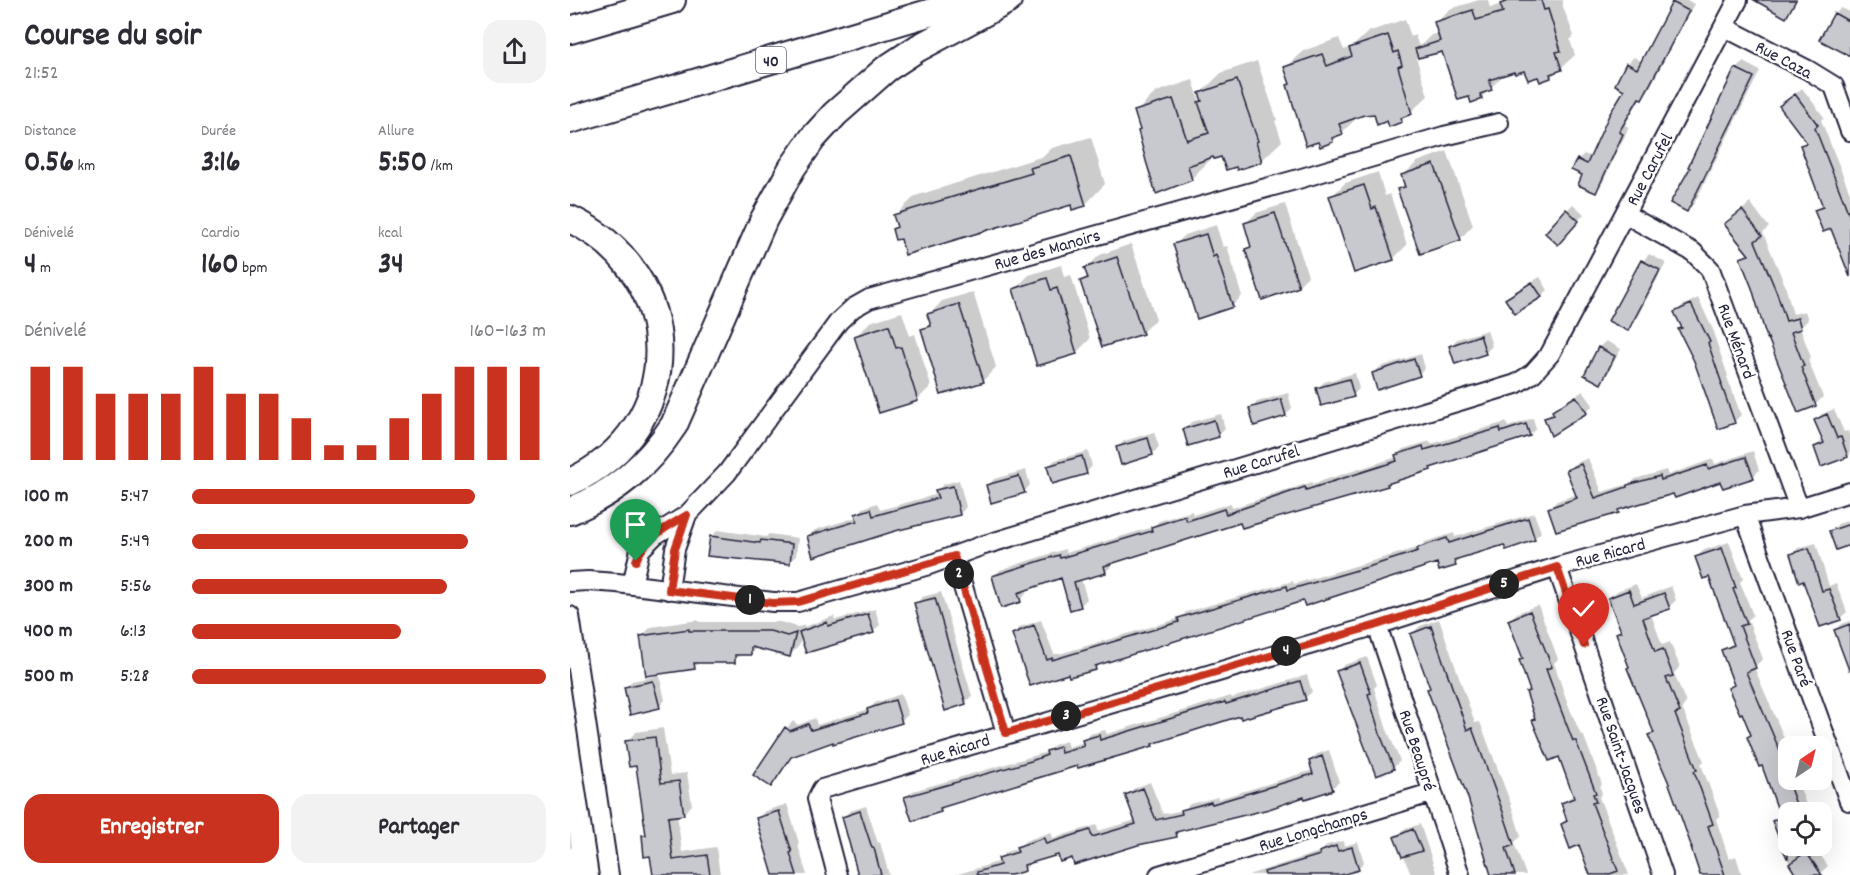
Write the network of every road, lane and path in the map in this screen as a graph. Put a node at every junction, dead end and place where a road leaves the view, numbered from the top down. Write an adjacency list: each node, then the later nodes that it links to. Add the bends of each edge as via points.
1 (672, 0): 6 (highway)
2 (972, 0): 7 (highway, 40)
3 (1008, 0): 15 (highway, via 886,69 818,132 770,205 668,435 633,475 607,494)
4 (1738, 0): 5 (street, Rue Carufel)
5 (1724, 27): 9 (street, Rue Caza, via 1834,86); 10 (street, Rue Carufel)
6 (570, 30)
7 (570, 120)
8 (1499, 123): 17 (street, Rue des Manoirs, via 869,298 839,321 727,472)
9 (1850, 131)
10 (1625, 214): 14 (street, Rue Ménard, via 1693,252 1710,269); 18 (street, Rue Carufel, via 1550,354 1516,384)
11 (570, 219): 12 (highway, via 607,242 634,272 653,310 659,356 654,387 635,430 604,462)
12 (570, 482)
13 (1850, 492): 14 (street, Rue Ricard)
14 (1799, 508): 16 (street, Rue Ricard)
15 (570, 510)
16 (1745, 514): 19 (street, Rue Ricard); 27 (street, Rue Paré)
17 (687, 515): 21 (street, Rue des Manoirs, via 640,549); 22 (street, Rue des Manoirs, via 675,549)
18 (954, 556): 22 (street, Rue Carufel, via 798,602 773,603); 25 (street)
19 (1557, 567): 24 (street, Rue Ricard); 32 (street, Rue Saint-Jacques)
20 (570, 582): 21 (street, Rue Carufel)
21 (632, 585): 22 (street, Rue Carufel)
22 (669, 590)
23 (570, 616): 28 (street)
24 (1377, 625): 25 (street, Rue Ricard); 26 (street, Rue Beaupré)
25 (1006, 733): 29 (street, Rue Ricard, via 822,789 817,799)
26 (1431, 793): 30 (street, Rue Longchamps); 31 (street, Rue Beaupré)
27 (1849, 801)
28 (609, 875)
29 (837, 875)
30 (1159, 875)
31 (1460, 875)
32 (1663, 875)

